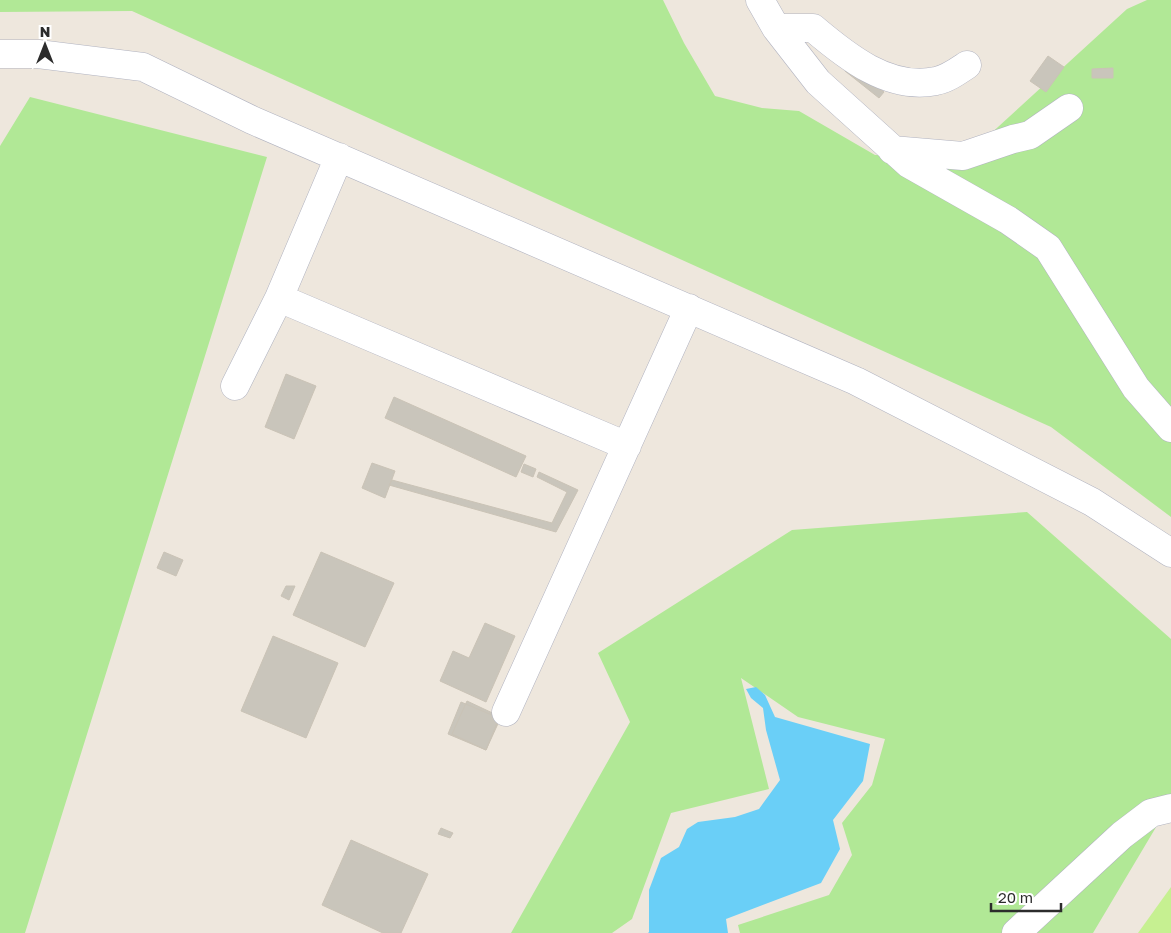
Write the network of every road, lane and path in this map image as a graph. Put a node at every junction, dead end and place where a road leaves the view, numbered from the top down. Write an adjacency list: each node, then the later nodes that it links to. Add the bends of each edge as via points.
1 (760, 0): 2 (street)
2 (776, 28): 4 (street, via 813,28 837,49 877,73 906,81 938,81); 6 (street, via 818,82)
3 (0, 54): 7 (street, via 38,54 143,67 252,120)
4 (967, 65)
5 (1068, 108): 6 (street, via 1030,135 963,156)
6 (892, 150): 11 (street, via 909,164 1008,220 1048,248)
7 (339, 157): 8 (street); 9 (street)
8 (279, 298): 10 (street); 14 (street)
9 (689, 308): 14 (street); 15 (street, via 856,380 1092,502)
10 (235, 386)
11 (1144, 398): 12 (street); 13 (street)
12 (1171, 402)
13 (1171, 428)
14 (626, 446): 16 (street)
15 (1170, 550)
16 (506, 712)
17 (1171, 808): 18 (street, via 1151,813 1122,835)
18 (1016, 933)

